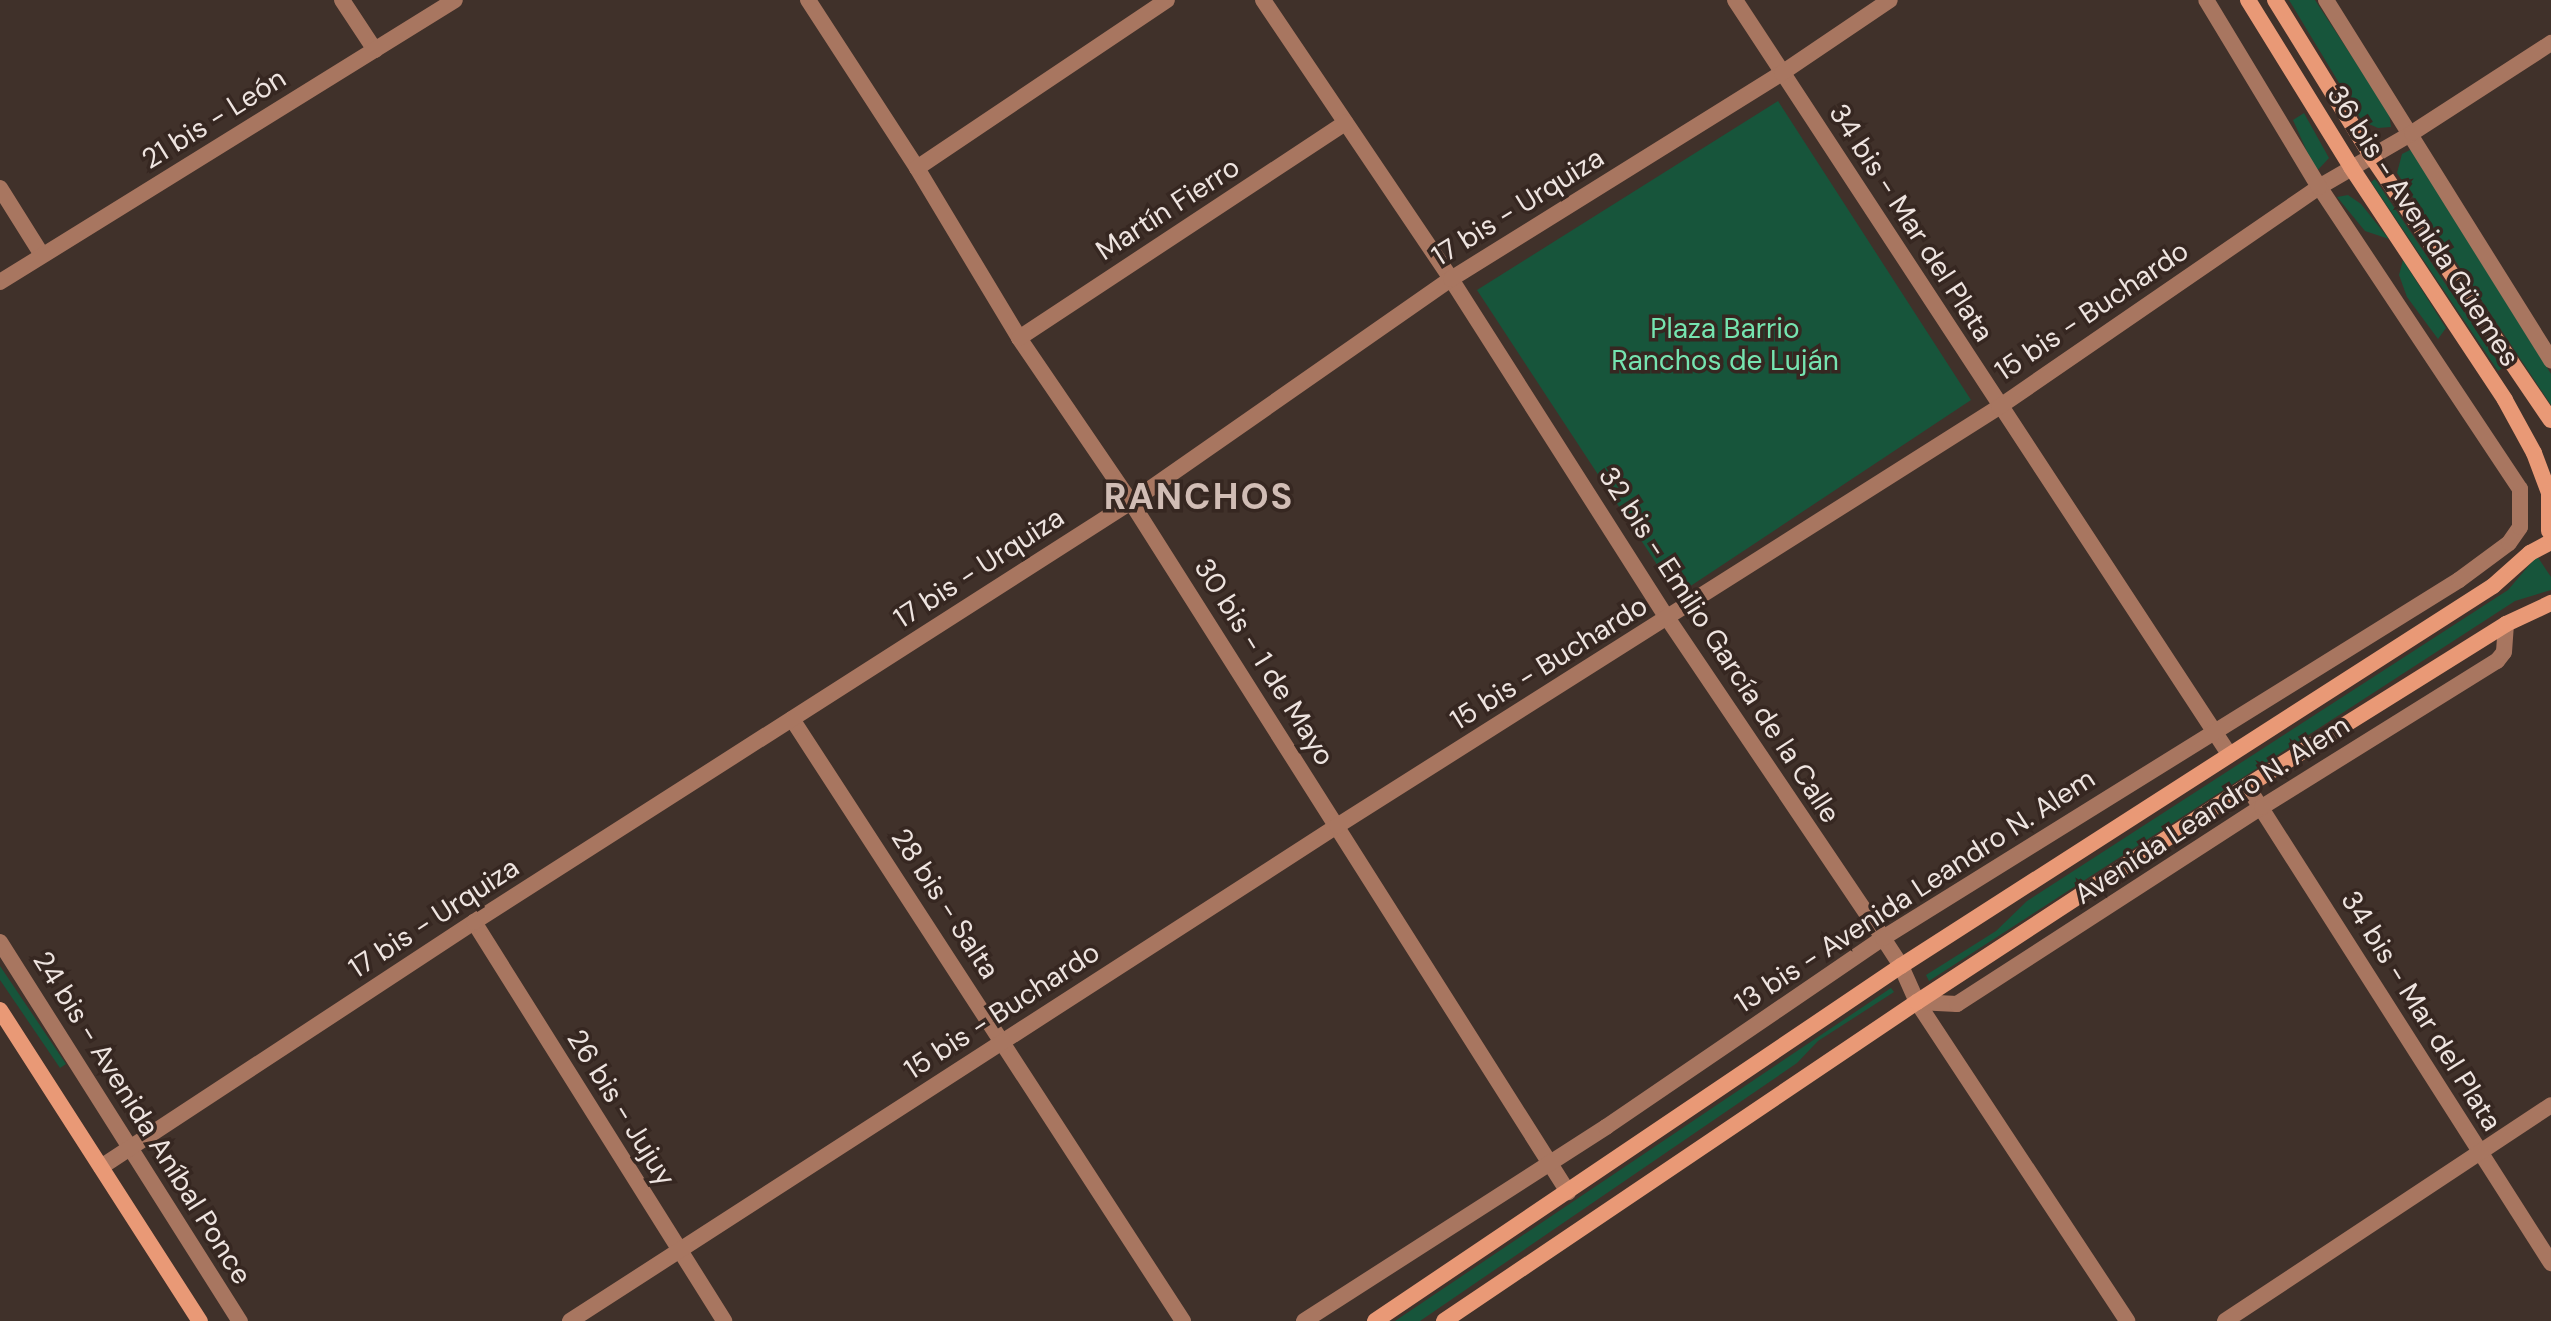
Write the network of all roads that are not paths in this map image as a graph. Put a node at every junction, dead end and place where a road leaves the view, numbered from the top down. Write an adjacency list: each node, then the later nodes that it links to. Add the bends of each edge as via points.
1 (342, 0): 13 (street)
2 (455, 0): 13 (street, 21 bis - León)
3 (809, 0): 19 (street, 30 bis - 1 de Mayo)
4 (1167, 0): 19 (street)
5 (1263, 0): 15 (street, 32 bis - Emilio García de la Calle)
6 (1735, 0): 14 (street, 34 bis - Mar del Plata)
7 (1890, 0): 14 (street, 17 bis - Urquiza)
8 (2206, 0): 20 (street)
9 (2248, 0): 18 (main road, 36 bis - Avenida Güemes)
10 (2275, 0): 17 (main road, 36 bis - Avenida Güemes)
11 (2326, 0): 16 (street, 36 bis - Avenida Güemes)
12 (2551, 43): 16 (street, 15 bis - Buchardo)
13 (375, 50): 22 (street, 21 bis - León)
14 (1782, 73): 23 (street, 17 bis - Urquiza); 27 (street, 34 bis - Mar del Plata)
15 (1345, 123): 23 (street, 32 bis - Emilio García de la Calle); 25 (street, Martín Fierro)
16 (2412, 133): 17 (street, 15 bis - Buchardo); 26 (street, 36 bis - Avenida Güemes)
17 (2372, 157): 18 (street, 15 bis - Buchardo); 28 (main road, 36 bis - Avenida Güemes)
18 (2351, 167): 20 (street, 15 bis - Buchardo); 30 (main road, 36 bis - Avenida Güemes, via 2505,400 2534,453 2549,493)
19 (917, 168): 25 (street, 30 bis - 1 de Mayo)
20 (2319, 187): 27 (street, 15 bis - Buchardo); 35 (street, 13 bis - Avenida Leandro N. Alem, via 2520,489 2520,527 2490,558)
21 (0, 188): 22 (street)
22 (42, 255): 24 (street, 21 bis - León)
23 (1451, 279): 29 (street, 17 bis - Urquiza); 32 (street, 32 bis - Emilio García de la Calle)
24 (0, 282)
25 (1019, 338): 29 (street, 30 bis - 1 de Mayo)
26 (2551, 360)
27 (1999, 407): 32 (street, 15 bis - Buchardo); 35 (street, 34 bis - Mar del Plata)
28 (2551, 420)
29 (1131, 502): 34 (street, 17 bis - Urquiza); 39 (street, 30 bis - 1 de Mayo)
30 (2550, 536): 36 (main road, 13 bis - Avenida Leandro N. Alem, via 2493,586)
31 (2551, 603): 33 (main road)
32 (1668, 619): 39 (street, 15 bis - Buchardo); 41 (street, 32 bis - Emilio García de la Calle)
33 (2506, 624): 37 (main road); 38 (street, Avenida Leandro N. Alem, via 2504,652 2497,661)
34 (792, 719): 40 (street, 17 bis - Urquiza); 46 (street, 28 bis - Salta)
35 (2214, 731): 36 (street, 34 bis - Mar del Plata); 41 (street, 13 bis - Avenida Leandro N. Alem)
36 (2229, 754): 43 (main road, 13 bis - Avenida Leandro N. Alem)
37 (2247, 786): 38 (street, 34 bis - Mar del Plata); 44 (main road)
38 (2262, 807): 44 (street, Avenida Leandro N. Alem, via 1957,1004); 49 (street, 34 bis - Mar del Plata)
39 (1337, 826): 46 (street, 15 bis - Buchardo); 50 (street, 30 bis - 1 de Mayo)
40 (474, 922): 48 (street, 17 bis - Urquiza); 53 (street, 26 bis - Jujuy)
41 (1883, 938): 43 (street, 32 bis - Emilio García de la Calle); 50 (street, 13 bis - Avenida Leandro N. Alem)
42 (0, 942): 48 (street, 24 bis - Avenida Aníbal Ponce)
43 (1901, 966): 44 (street, 32 bis - Emilio García de la Calle); 52 (main road, 13 bis - Avenida Leandro N. Alem)
44 (1917, 1002): 62 (main road); 63 (street, 32 bis - Emilio García de la Calle)
45 (0, 1010): 51 (main road, 24 bis - Avenida Aníbal Ponce)
46 (1003, 1040): 53 (street, 15 bis - Buchardo); 59 (street, 28 bis - Salta)
47 (2551, 1105): 49 (street)
48 (132, 1147): 51 (street, 17 bis - Urquiza); 56 (street, 24 bis - Avenida Aníbal Ponce)
49 (2479, 1151): 54 (street, 34 bis - Mar del Plata); 64 (street)
50 (1550, 1163): 52 (street, 30 bis - 1 de Mayo); 60 (street, 13 bis - Avenida Leandro N. Alem)
51 (101, 1167): 55 (main road, 24 bis - Avenida Aníbal Ponce)
52 (1568, 1192): 61 (main road, 13 bis - Avenida Leandro N. Alem)
53 (679, 1251): 57 (street, 15 bis - Buchardo); 58 (street, 26 bis - Jujuy)
54 (2551, 1263)
55 (200, 1321)
56 (240, 1321)
57 (570, 1321)
58 (724, 1321)
59 (1183, 1321)
60 (1304, 1321)
61 (1375, 1321)
62 (1444, 1321)
63 (2127, 1321)
64 (2225, 1321)

